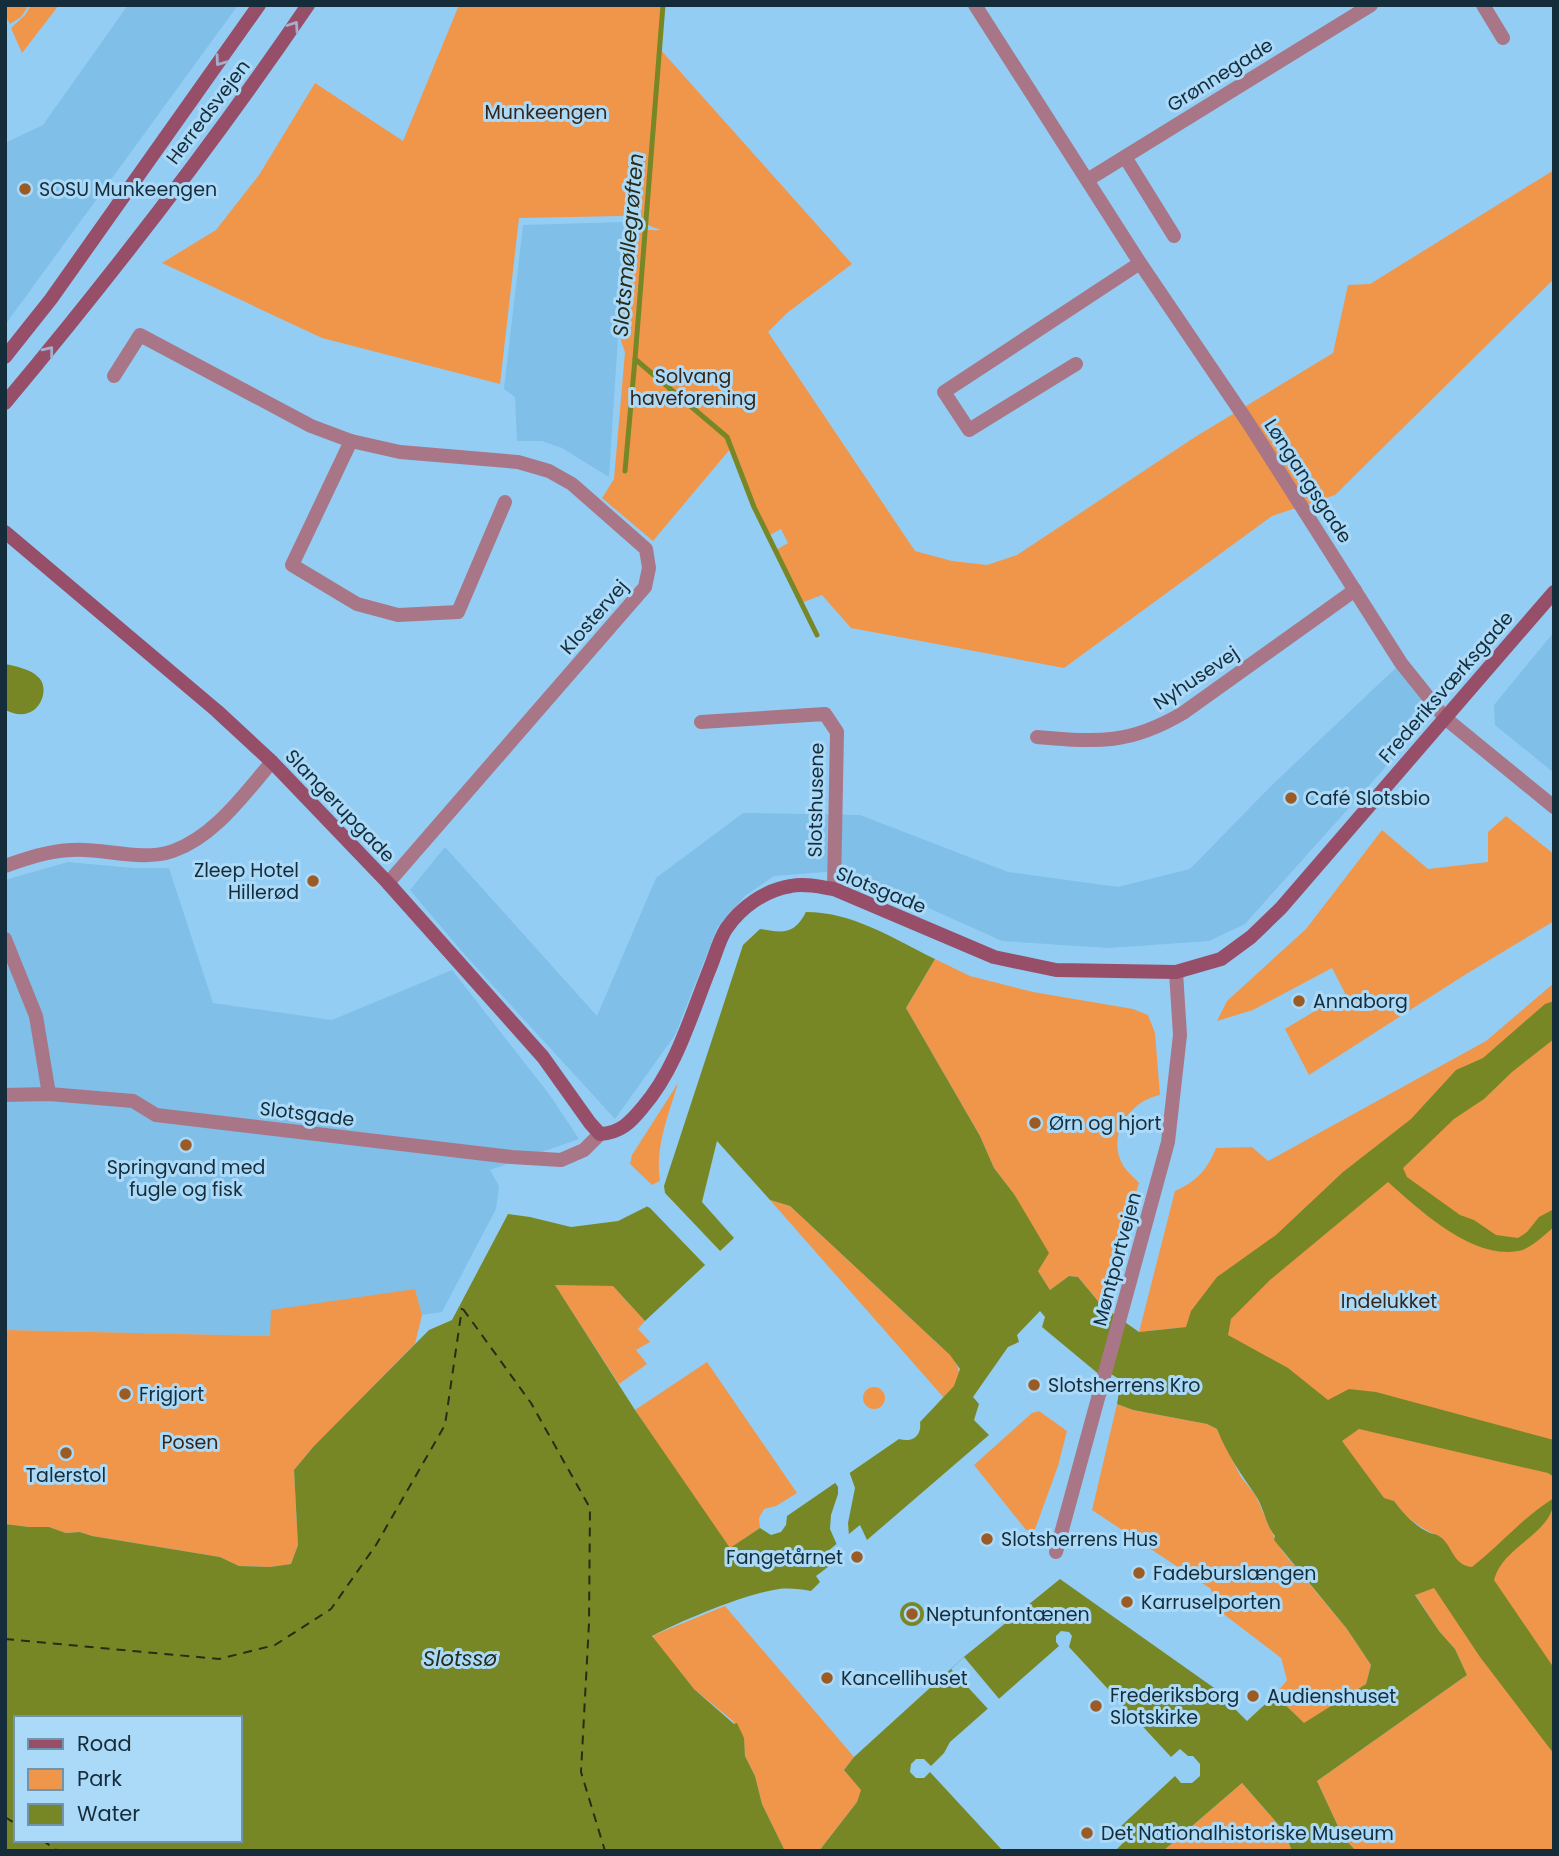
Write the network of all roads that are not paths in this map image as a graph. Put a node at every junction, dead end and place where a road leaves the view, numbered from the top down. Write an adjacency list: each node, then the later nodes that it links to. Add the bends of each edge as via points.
1 (259, 5): 11 (street, Herredsvejen, one-way to 11)
2 (308, 5): 14 (street, Herredsvejen, one-way to 2, via 154,217)
3 (975, 5): 8 (street, Løngangsgade)
4 (1371, 5): 7 (street, Grønnegade)
5 (1483, 5): 6 (street)
6 (1503, 38)
7 (1125, 157): 8 (street, Grønnegade); 9 (street)
8 (1089, 180): 10 (street, Løngangsgade)
9 (1174, 236)
10 (1140, 263): 12 (street, via 944,392 969,430); 18 (street, Løngangsgade)
11 (5, 358)
12 (1076, 364)
13 (114, 376): 15 (street, Klostervej, via 140,335 311,426)
14 (5, 403)
15 (351, 441): 16 (street, via 292,565 357,604 398,615 458,612); 26 (street, Klostervej, via 400,452 519,462 549,471 572,484 646,549 649,568 645,587)
16 (505, 502)
17 (5, 532): 23 (street, Slangerupgade)
18 (1355, 590): 20 (street, Løngangsgade, via 1401,663); 22 (street, Nyhusevej, via 1163,725 1097,742)
19 (1554, 592): 20 (street, Frederiksværksgade)
20 (1445, 718): 24 (street, Løngangsgade); 30 (street, Frederiksværksgade, via 1251,937 1221,959)
21 (701, 722): 27 (street, Slotshusene, via 825,714 837,732)
22 (1037, 737)
23 (272, 762): 25 (street, via 211,830 173,851 144,855 74,849 39,853); 26 (street, Slangerupgade)
24 (1554, 807)
25 (5, 866)
26 (387, 883): 33 (street, Slangerupgade, via 543,1057 590,1123)
27 (834, 889): 28 (street, Slotsgade); 33 (street, Slotsgade, via 792,886 761,896 743,909 725,930 654,1095 634,1118)
28 (936, 934): 30 (street, Frederiksværksgade, via 994,957 1056,970)
29 (5, 939): 31 (street, via 36,1016)
30 (1176, 972): 34 (street, Møntportvejen, via 1180,1035 1168,1142)
31 (49, 1094): 32 (street, Slotsgade); 33 (street, Slotsgade, via 133,1101 156,1115 561,1160)
32 (5, 1095)
33 (607, 1133)
34 (1056, 1552)

